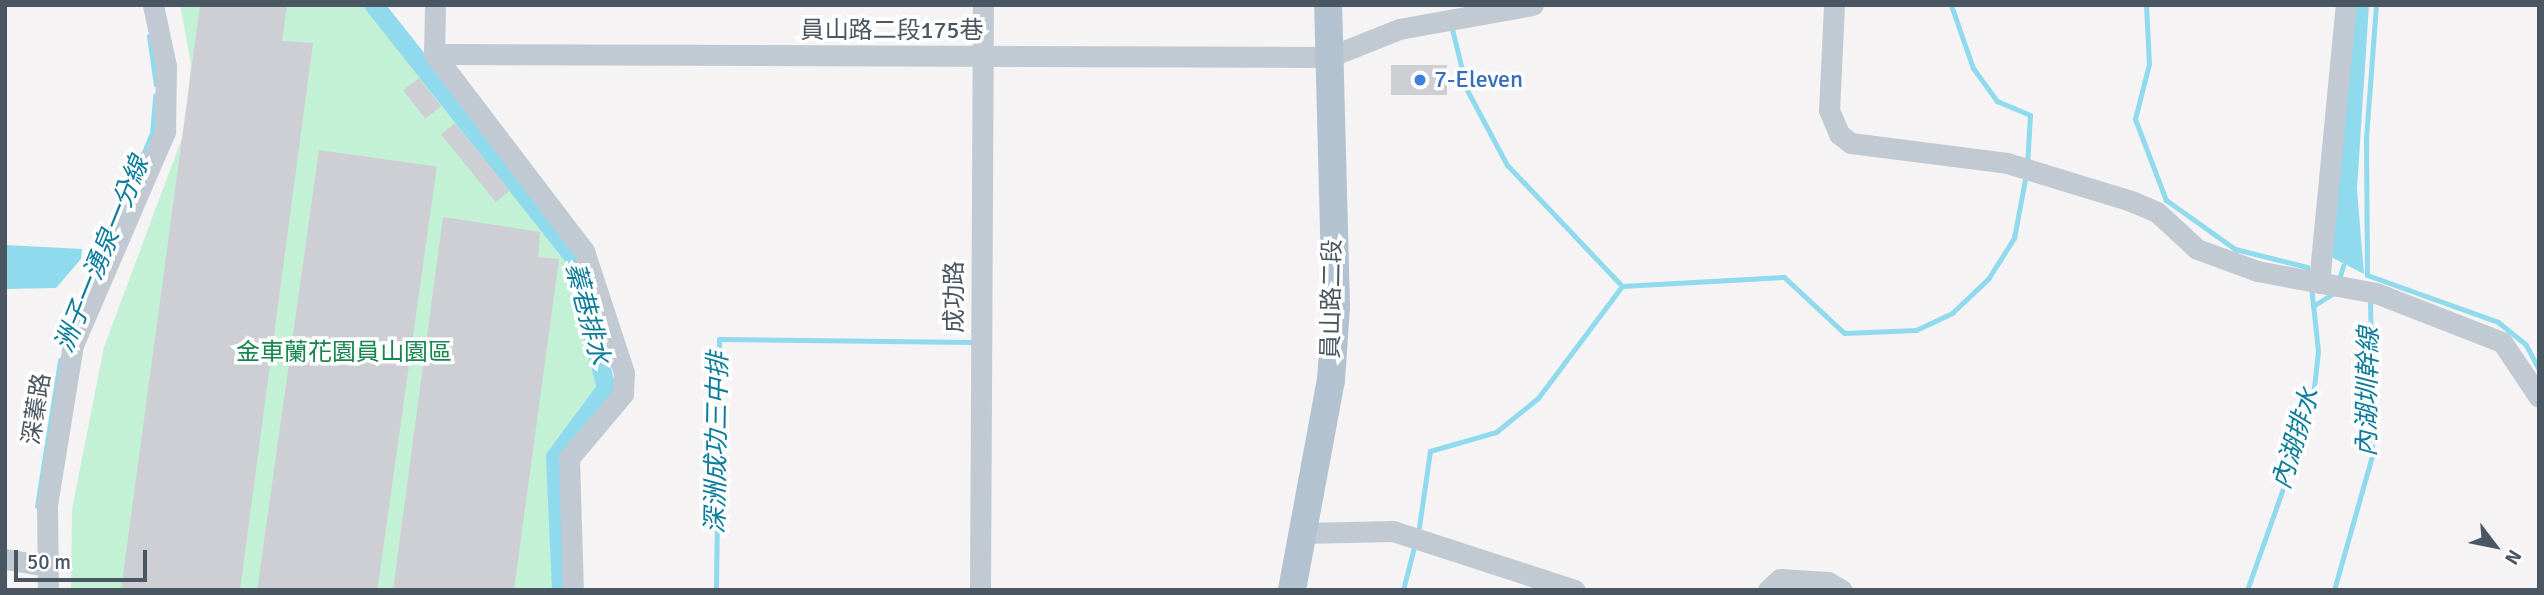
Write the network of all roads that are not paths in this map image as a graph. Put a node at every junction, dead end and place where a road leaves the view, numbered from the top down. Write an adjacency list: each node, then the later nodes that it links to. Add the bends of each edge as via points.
1 (435, 5): 10 (street)
2 (983, 5): 11 (street, 成功路)
3 (1328, 5): 9 (main road, 員山路二段)
4 (1347, 5): 9 (main road, 員山路二段)
5 (1533, 5): 9 (street, 員山路二段175巷, via 1446,21)
6 (1834, 5): 12 (street, via 1829,110 1839,134 1851,143 2016,165 2157,212 2197,249)
7 (2346, 5): 12 (street)
8 (150, 6): 16 (street, 深蓁路, via 166,66 165,131 74,345 47,505)
9 (1338, 53): 11 (street, 員山路二段175巷); 14 (main road, 員山路二段, via 1335,306)
10 (434, 54): 11 (street, 員山路二段175巷); 18 (street, via 584,251 624,373 623,394 569,457)
11 (983, 58): 19 (street, 成功路)
12 (2314, 282): 13 (street, via 2376,293 2502,342)
13 (2539, 397)
14 (1312, 534): 20 (main road, 員山路二段); 21 (main road, 員山路二段); 22 (street, via 1426,538)
15 (5, 559): 16 (street)
16 (48, 566): 17 (street, 深蓁路)
17 (48, 590)
18 (573, 590)
19 (979, 590)
20 (1293, 590)
21 (1310, 590)
22 (1575, 590)
23 (1768, 590): 24 (street, via 1780,579 1828,582)
24 (1842, 590)

